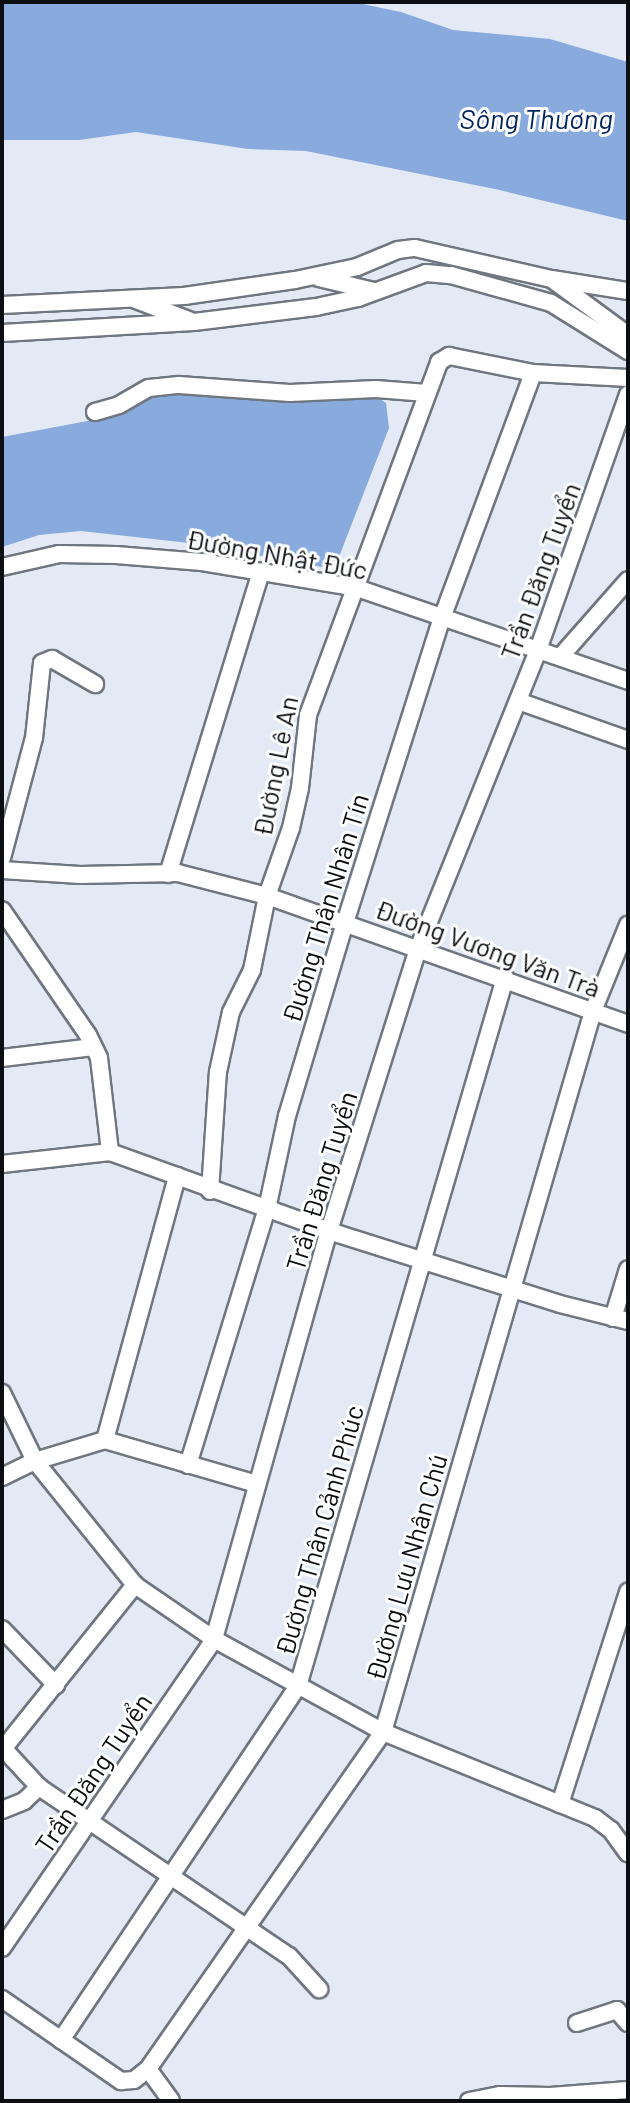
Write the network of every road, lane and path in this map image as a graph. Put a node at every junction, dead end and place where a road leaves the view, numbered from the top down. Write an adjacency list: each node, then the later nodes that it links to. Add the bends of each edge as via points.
1 (317, 277): 2 (street, via 415,248); 3 (street); 5 (street, via 184,296)
2 (552, 279): 4 (street); 11 (street)
3 (374, 291): 7 (street, via 316,307); 12 (street, via 426,273 451,275 551,303)
4 (628, 291)
5 (130, 298): 6 (street); 7 (street)
6 (2, 305)
7 (194, 322): 9 (street)
8 (2, 324): 9 (street)
9 (26, 332): 10 (street)
10 (2, 333)
11 (628, 335)
12 (628, 351)
13 (533, 373): 14 (street); 15 (street, Đường Lê An, via 449,356 439,362); 22 (street, Đường Thân Nhân Tín)
14 (628, 378)
15 (427, 393): 17 (street, via 290,393 179,385 149,388); 21 (street, Đường Lê An)
16 (628, 394): 23 (street, Trần Đăng Tuyển)
17 (95, 412)
18 (2, 567): 19 (street, Đường Nhật Đức, via 79,553)
19 (261, 572): 21 (street, Đường Nhật Đức); 31 (street)
20 (628, 580): 24 (street)
21 (357, 588): 22 (street, Đường Nhật Đức); 32 (street, Đường Lê An, via 315,691 291,828)
22 (442, 618): 23 (street, Đường Nhật Đức); 34 (street, Đường Thân Nhân Tín)
23 (538, 650): 24 (street, Đường Nhật Đức); 27 (street, Trần Đăng Tuyển)
24 (561, 656): 25 (street, Đường Nhật Đức)
25 (628, 681)
26 (95, 684): 29 (street, via 52,659 42,663 34,738)
27 (518, 701): 28 (street); 36 (street, Trần Đăng Tuyển)
28 (628, 740)
29 (2, 858)
30 (2, 870): 31 (street, Đường Vương Văn Trà)
31 (168, 874): 32 (street, Đường Vương Văn Trà)
32 (267, 896): 34 (street, Đường Vương Văn Trà); 45 (street, Đường Lê An, via 252,970 231,1012 218,1072)
33 (2, 910): 40 (street)
34 (345, 923): 36 (street, Đường Vương Văn Trà); 46 (street, Đường Thân Nhân Tín, via 287,1116)
35 (628, 925): 38 (street, Đường Lưu Nhân Chú)
36 (418, 949): 37 (street, Đường Vương Văn Trà); 47 (street, Trần Đăng Tuyển)
37 (505, 978): 38 (street, Đường Vương Văn Trà); 48 (street, Đường Thân Cảnh Phúc)
38 (593, 1011): 39 (street, Đường Vương Văn Trà); 50 (street, Đường Lưu Nhân Chú)
39 (628, 1024)
40 (93, 1047): 41 (street); 42 (street, via 99,1058)
41 (2, 1058)
42 (110, 1152): 43 (street); 44 (street)
43 (2, 1164)
44 (177, 1176): 45 (street); 53 (street)
45 (210, 1191): 46 (street)
46 (267, 1209): 47 (street); 55 (street, Đường Thân Nhân Tín)
47 (329, 1231): 48 (street); 57 (street, Trần Đăng Tuyển)
48 (424, 1260): 50 (street); 63 (street, Đường Thân Cảnh Phúc)
49 (628, 1269): 51 (street)
50 (511, 1288): 51 (street); 64 (street, Đường Lưu Nhân Chú)
51 (621, 1320)
52 (2, 1393): 54 (street)
53 (105, 1440): 54 (street); 55 (street)
54 (35, 1461): 56 (street); 58 (street)
55 (188, 1465): 57 (street)
56 (2, 1477)
57 (256, 1484): 61 (street, Trần Đăng Tuyển)
58 (135, 1585): 61 (street); 62 (street)
59 (627, 1597): 67 (street)
60 (2, 1629): 62 (street)
61 (214, 1639): 63 (street); 69 (street, Trần Đăng Tuyển)
62 (56, 1685): 65 (street)
63 (298, 1686): 64 (street); 71 (street, Đường Thân Cảnh Phúc)
64 (383, 1732): 67 (street); 72 (street, Đường Lưu Nhân Chú)
65 (2, 1748): 66 (street)
66 (39, 1787): 68 (street, via 18,1805); 69 (street)
67 (560, 1804): 70 (street, via 603,1824)
68 (2, 1810)
69 (90, 1819): 71 (street); 73 (street, Trần Đăng Tuyển)
70 (628, 1853)
71 (170, 1874): 72 (street); 78 (street, Đường Thân Cảnh Phúc)
72 (247, 1927): 74 (street, via 289,1956); 79 (street, Đường Lưu Nhân Chú)
73 (2, 1948)
74 (319, 1989)
75 (2, 1999): 78 (street)
76 (577, 2023): 77 (street, via 617,2010)
77 (628, 2023)
78 (61, 2040): 79 (street, via 121,2081 134,2080)
79 (148, 2069): 82 (street)
80 (628, 2090): 81 (street)
81 (568, 2098): 83 (street, via 500,2095)
82 (171, 2101)
83 (469, 2101)

